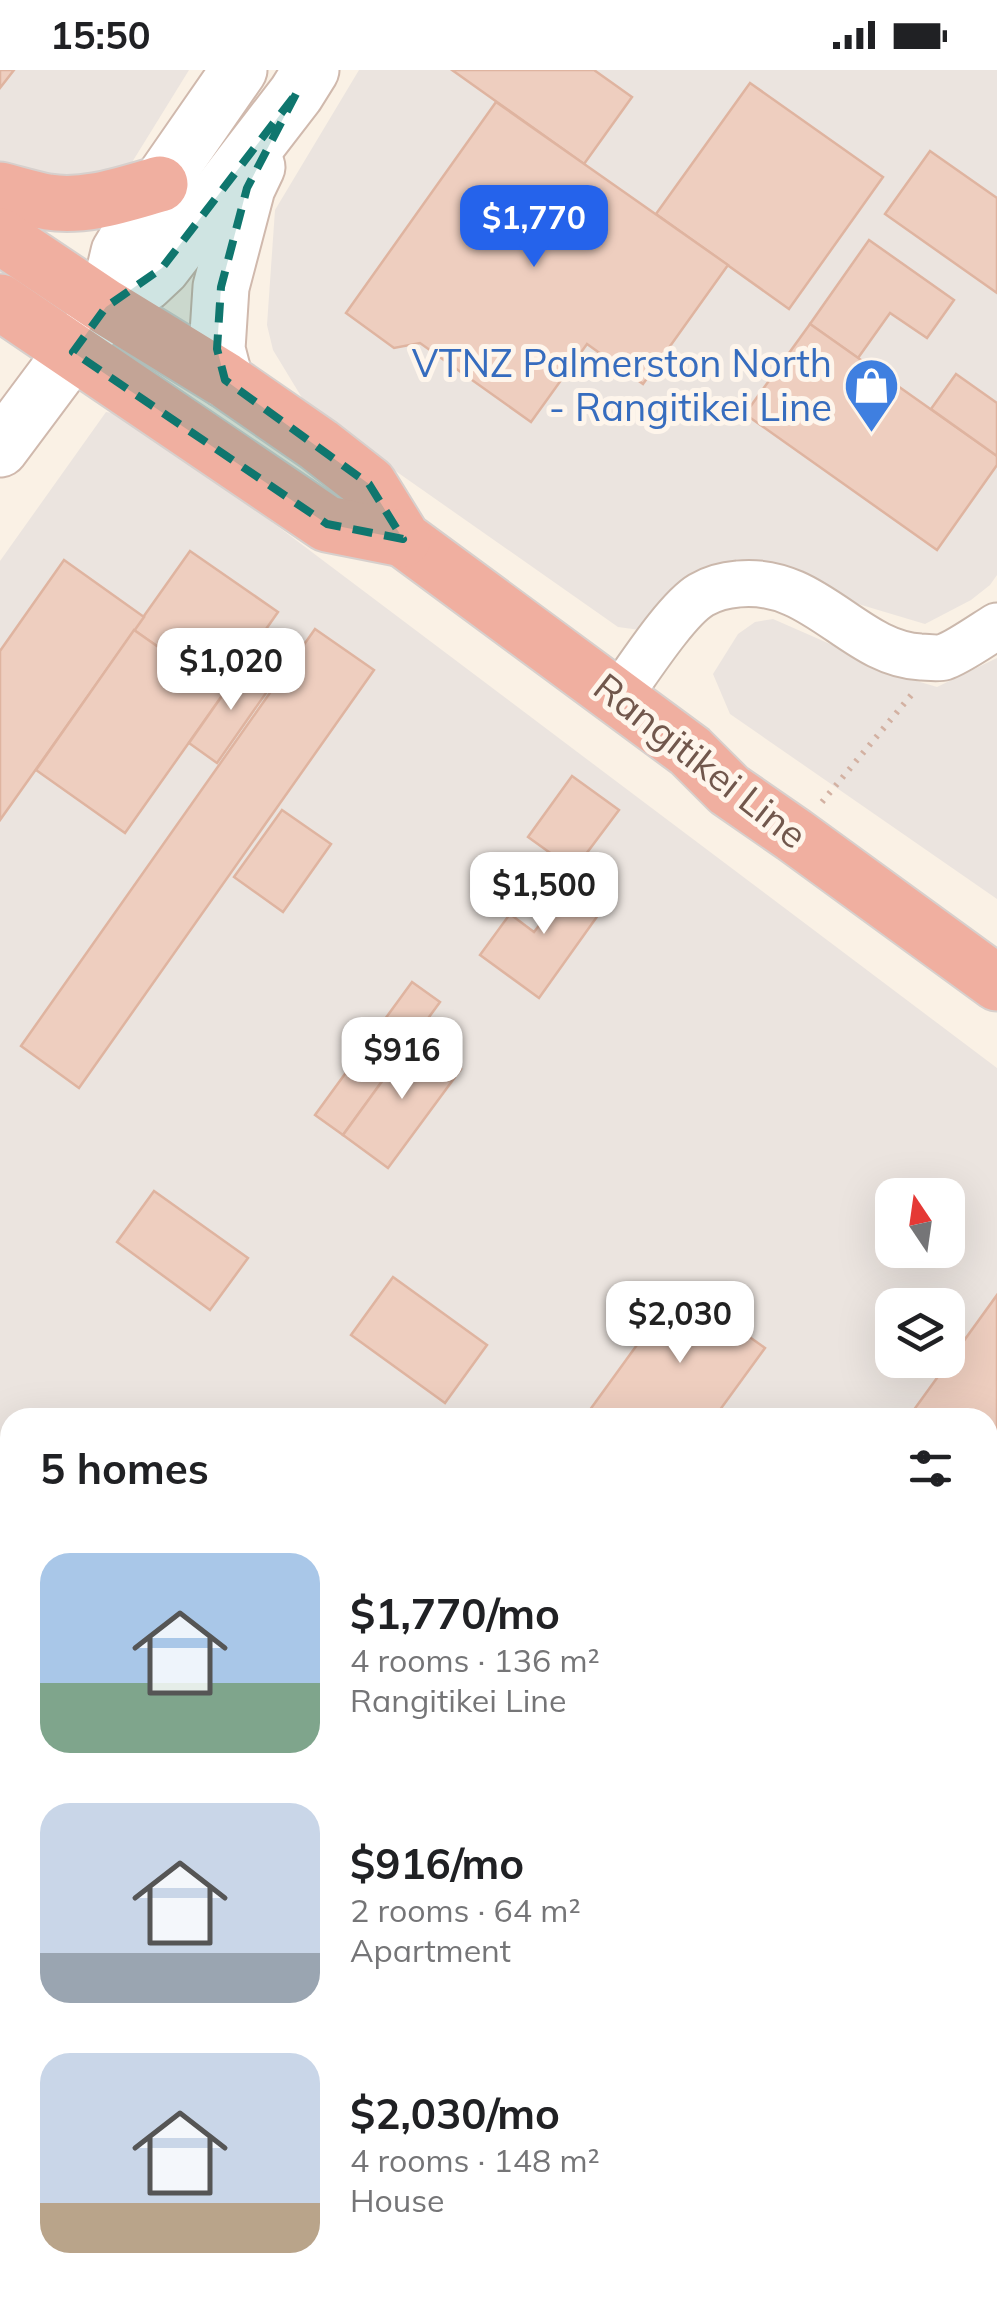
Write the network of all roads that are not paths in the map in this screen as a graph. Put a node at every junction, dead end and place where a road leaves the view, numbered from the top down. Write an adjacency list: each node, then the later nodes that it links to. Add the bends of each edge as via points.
1 (238, 70): 3 (main road)
2 (304, 82): 7 (main road, via 162,268); 9 (main road, via 247,188 221,287 217,349)
3 (160, 184): 4 (highway, via 100,201 51,202); 7 (main road, via 119,252)
4 (0, 190)
5 (0, 236): 7 (highway, Rangitikei Line)
6 (0, 302): 8 (highway, Rangitikei Line)
7 (106, 307): 8 (main road); 9 (highway, Rangitikei Line)
8 (73, 352): 10 (main road); 11 (highway, Rangitikei Line, via 327,524)
9 (226, 380): 11 (highway, Rangitikei Line, via 370,484)
10 (0, 450)
11 (403, 540): 13 (highway, Rangitikei Line)
12 (997, 626): 13 (street, via 943,658 908,656 880,647 779,587 722,586 682,612)
13 (619, 696): 14 (highway, Rangitikei Line, via 729,790)
14 (997, 983)

